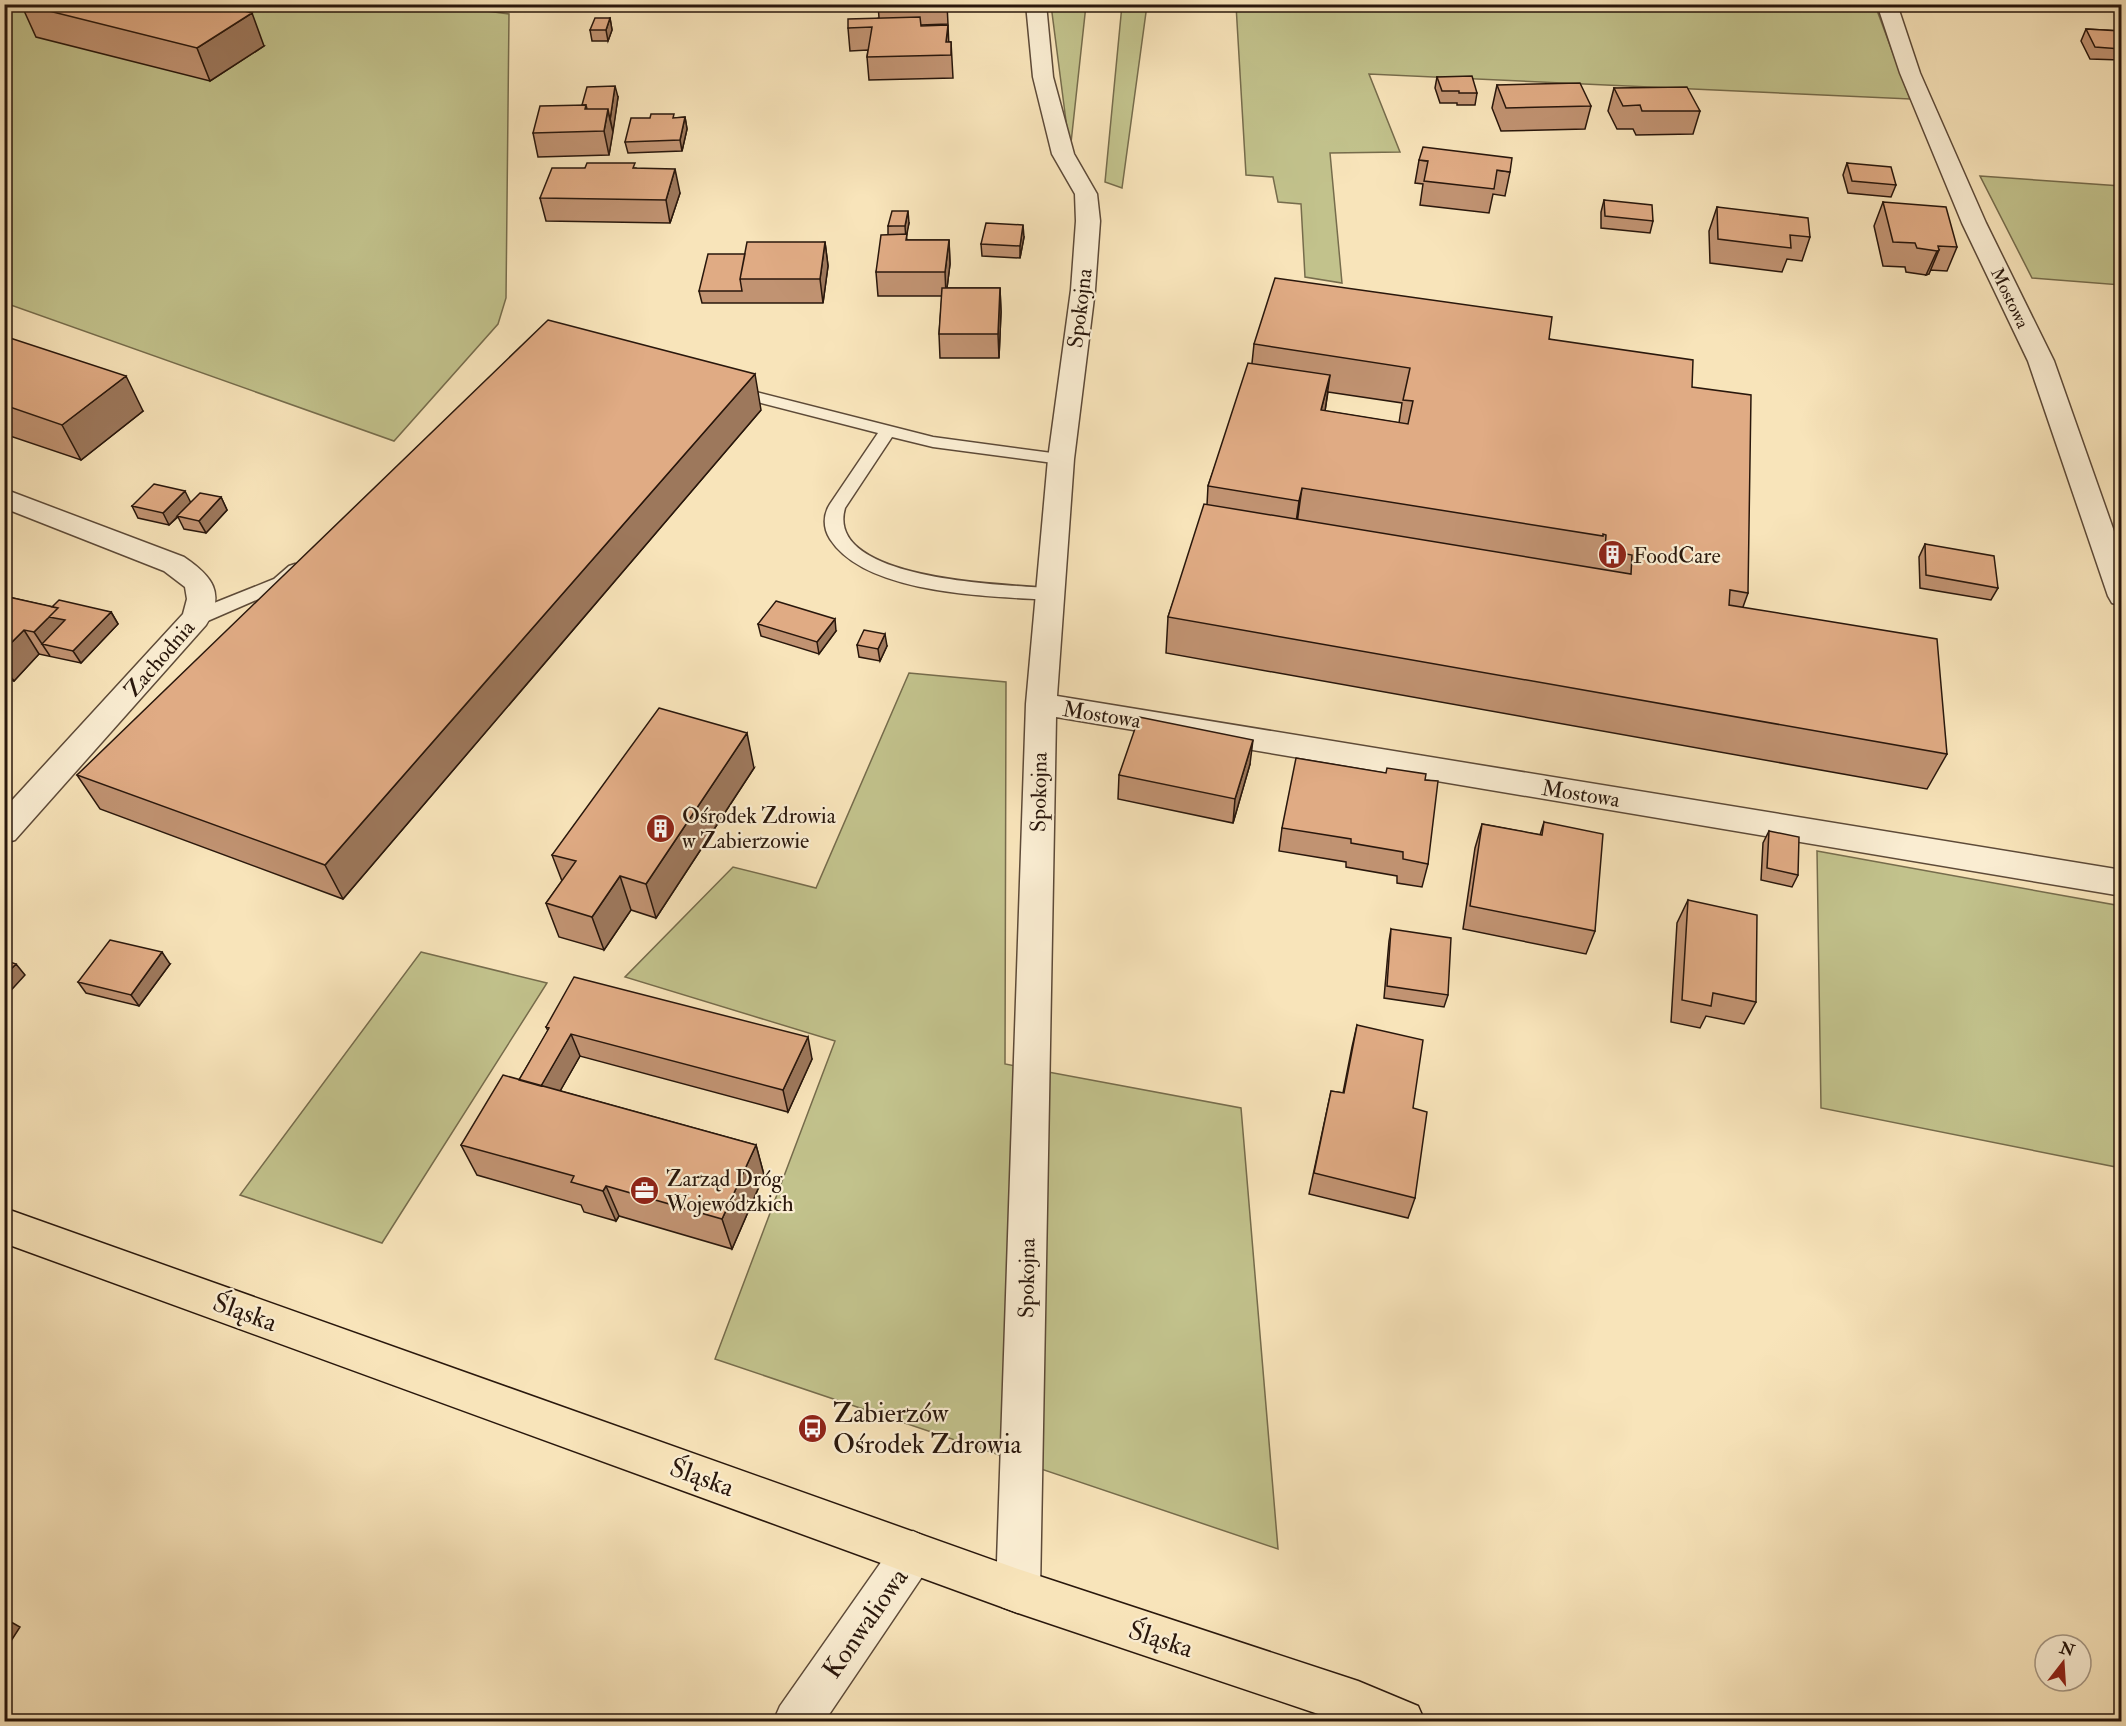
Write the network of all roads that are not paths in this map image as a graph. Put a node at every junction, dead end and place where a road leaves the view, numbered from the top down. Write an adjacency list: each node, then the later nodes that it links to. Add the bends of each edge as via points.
1 (1036, 4): 5 (street, Spokojna, via 1043,77 1063,154 1086,194 1088,221)
2 (1887, 4): 9 (street, Mostowa, via 1910,73 1974,223 2041,361)
3 (714, 387): 4 (lane)
4 (888, 431): 5 (lane, via 968,447); 8 (lane, via 836,508 833,528 838,539 868,562 902,576 956,587)
5 (1061, 459): 8 (street, Spokojna)
6 (4, 498): 10 (street, Zachodnia, via 174,564 198,582 202,604)
7 (305, 562): 10 (lane, via 280,583)
8 (1050, 594): 11 (street, Spokojna)
9 (2121, 596)
10 (196, 618): 12 (street, Zachodnia)
11 (1041, 704): 13 (street, Mostowa); 16 (street, Spokojna)
12 (4, 831)
13 (2121, 883)
14 (4, 1226): 15 (main road, Śląska)
15 (913, 1553): 16 (main road, Śląska); 17 (street, Konwaliowa)
16 (1018, 1591): 18 (main road, Śląska)
17 (796, 1722)
18 (1402, 1722)

